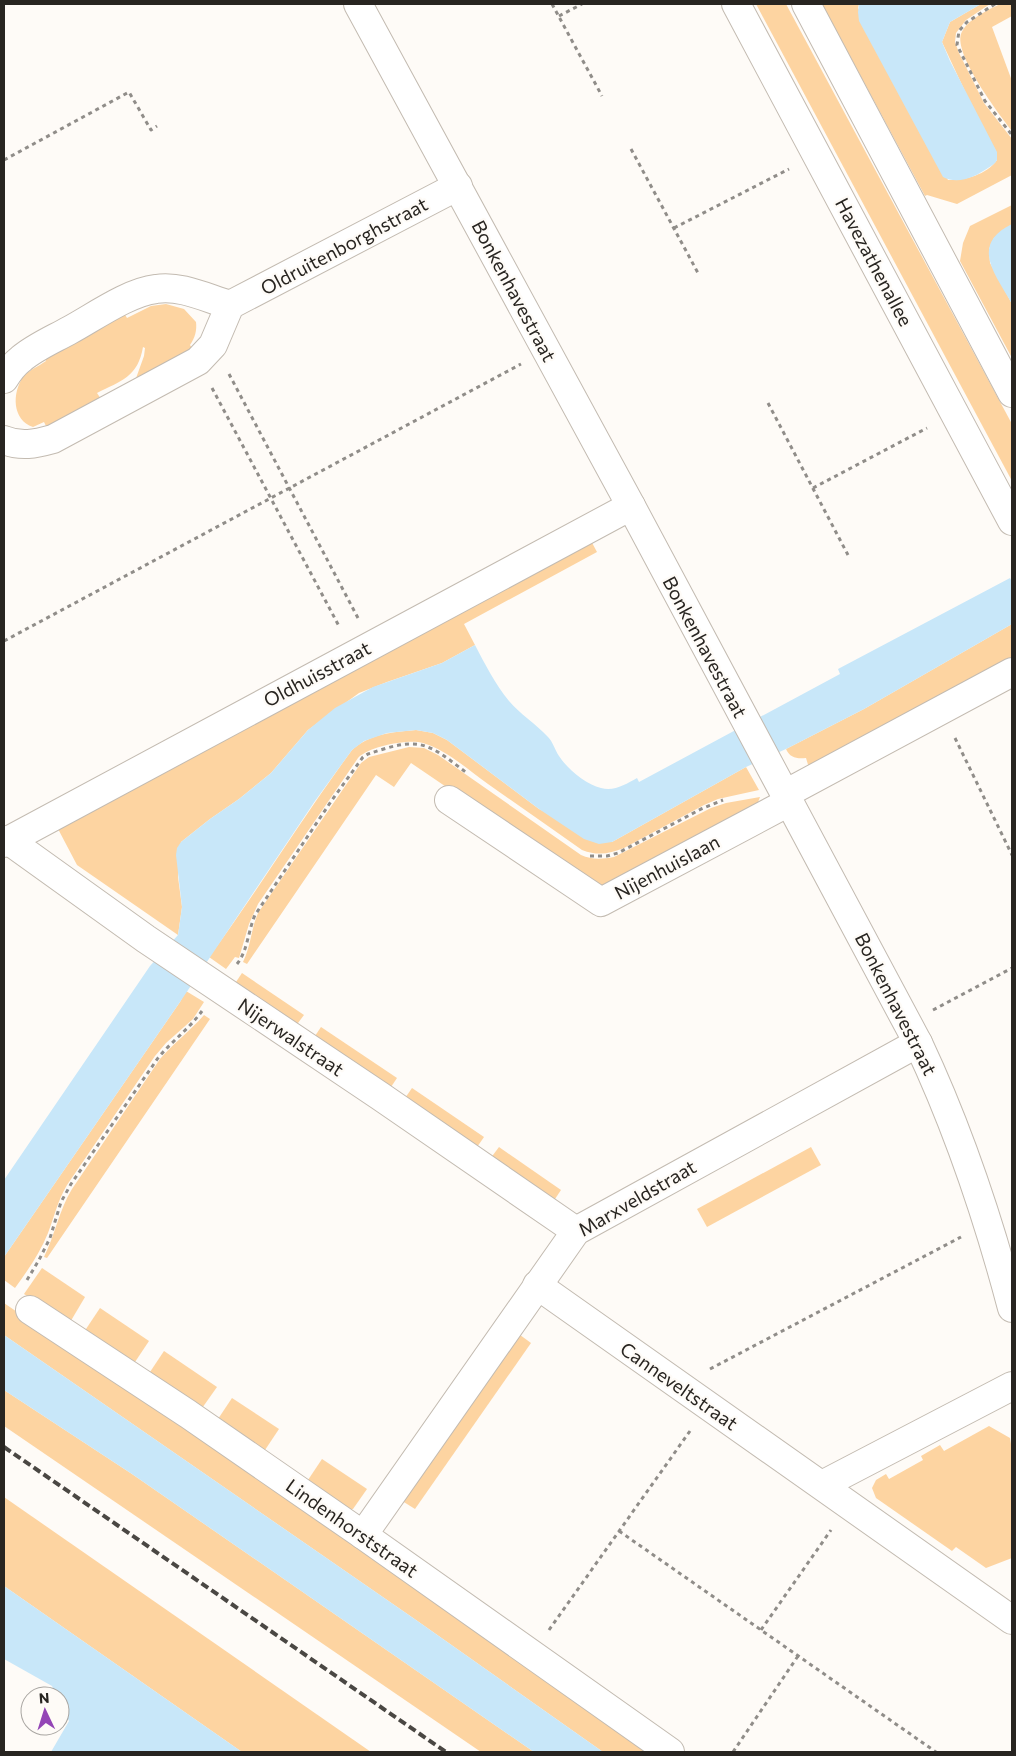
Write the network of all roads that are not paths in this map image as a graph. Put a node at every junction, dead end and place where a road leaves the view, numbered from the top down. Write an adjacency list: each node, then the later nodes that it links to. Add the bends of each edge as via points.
1 (358, 4): 4 (street, Bonkenhavestraat)
2 (736, 4): 10 (street, Havezathenallee)
3 (806, 4): 7 (street)
4 (458, 186): 5 (street, Oldruitenborghstraat); 9 (street, Bonkenhavestraat)
5 (230, 305): 6 (street, via 171,288 144,292 34,350 10,369); 8 (street, via 206,353 53,440 31,445)
6 (4, 379)
7 (1012, 393)
8 (4, 440)
9 (631, 506): 12 (street, Bonkenhavestraat); 14 (street, Oldhuisstraat)
10 (1012, 521)
11 (1012, 672): 12 (street, Nijenhuislaan)
12 (783, 791): 13 (street, Nijenhuislaan, via 601,902); 15 (street, Bonkenhavestraat)
13 (448, 800)
14 (6, 842): 16 (street, Nijerwalstraat)
15 (913, 1033): 16 (street, Marxveldstraat); 18 (street, Bonkenhavestraat, via 960,1140)
16 (576, 1230): 17 (street, Marxveldstraat)
17 (537, 1285): 21 (street, Canneveltstraat); 22 (street, Marxveldstraat)
18 (1012, 1308)
19 (30, 1310): 22 (street, Lindenhorststraat)
20 (1012, 1386): 21 (street)
21 (822, 1485): 23 (street, Canneveltstraat)
22 (363, 1535): 24 (street, Lindenhorststraat)
23 (1012, 1620)
24 (670, 1752)

